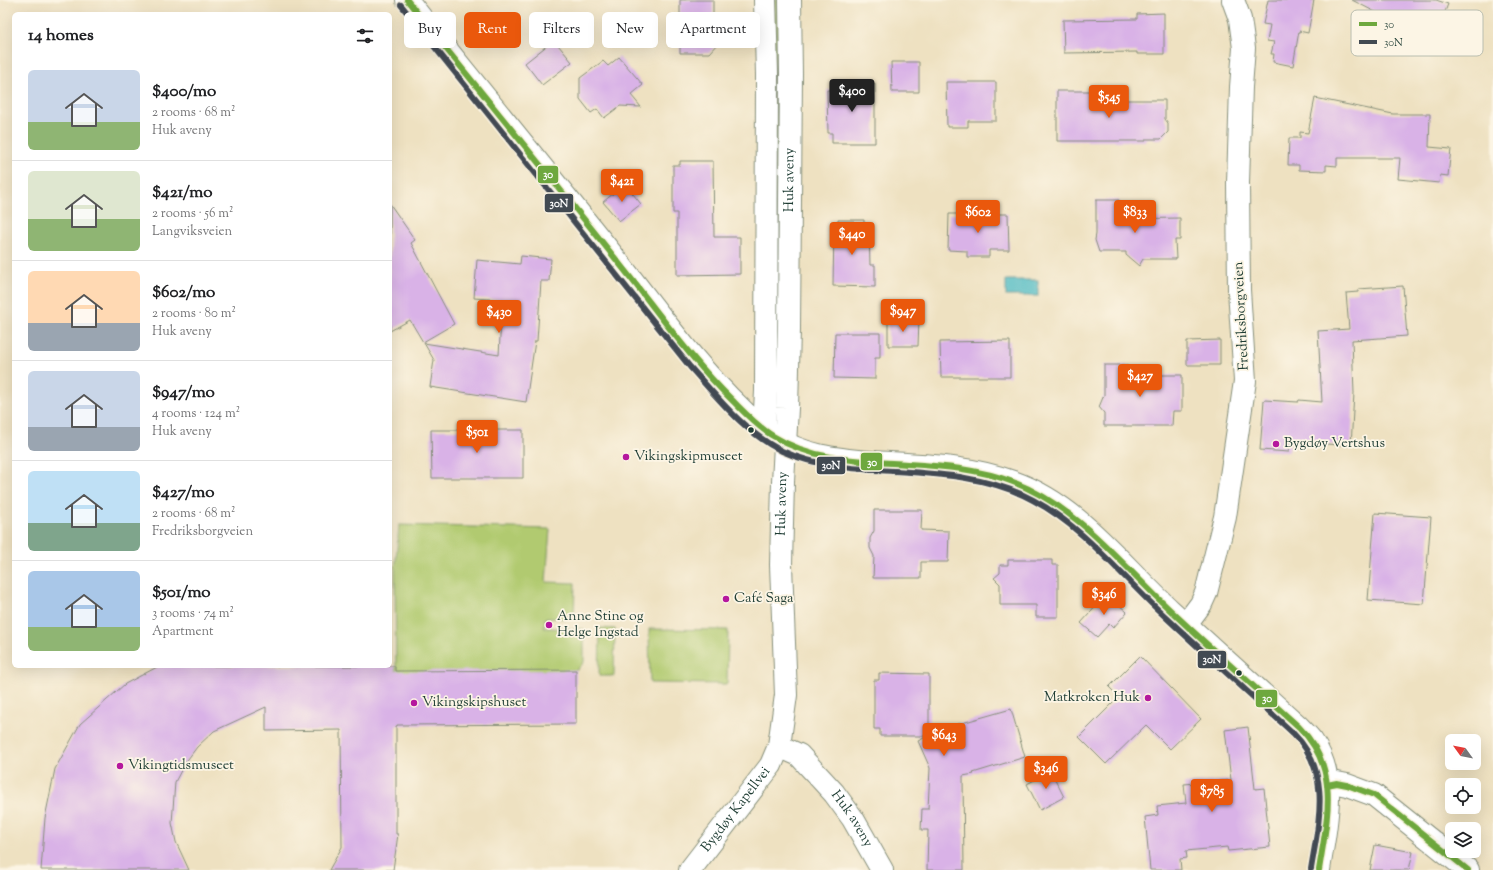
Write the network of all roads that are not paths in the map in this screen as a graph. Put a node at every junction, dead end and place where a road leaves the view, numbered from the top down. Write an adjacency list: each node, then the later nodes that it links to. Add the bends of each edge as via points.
1 (407, 0): 5 (street, via 701,367)
2 (765, 0): 5 (street, Huk aveny, via 767,75)
3 (790, 0): 6 (street, Huk aveny, via 790,329)
4 (1233, 0): 7 (street, Fredriksborgveien, via 1240,19 1244,48 1238,183 1239,290 1245,381 1225,517 1208,586 1201,604)
5 (764, 430): 6 (street)
6 (785, 443): 7 (street, via 811,454 826,457 952,468 993,475 1031,489 1068,512); 8 (street, Huk aveny, via 781,565 786,695)
7 (1186, 624): 9 (street, via 1311,740 1319,753)
8 (779, 746): 10 (street, Bygdøy Kapellvei, via 771,766); 11 (street, Huk aveny, via 799,755 834,793)
9 (1327, 785): 12 (street, via 1328,819); 13 (street, via 1347,785 1374,795)
10 (690, 870)
11 (882, 870)
12 (1319, 870)
13 (1468, 870)

